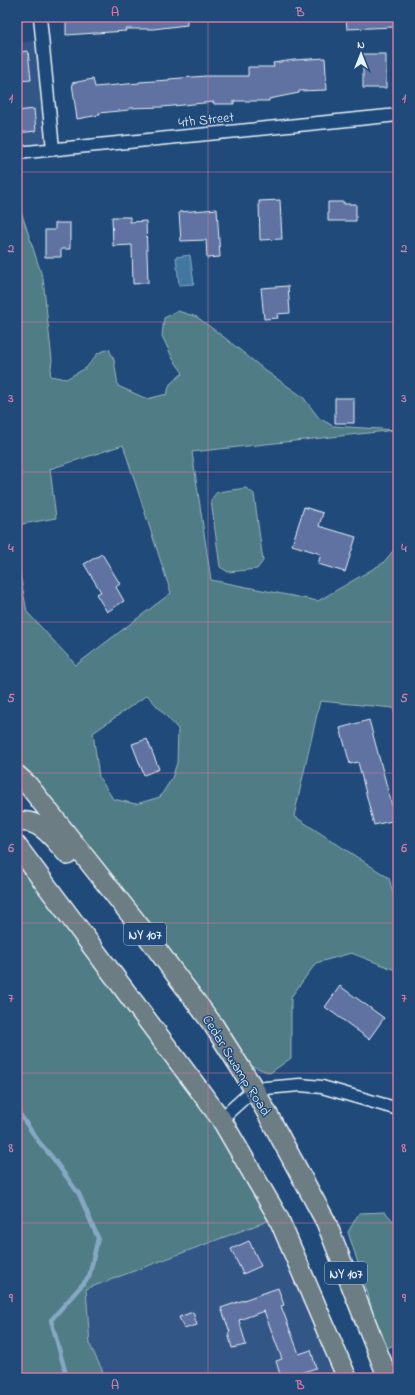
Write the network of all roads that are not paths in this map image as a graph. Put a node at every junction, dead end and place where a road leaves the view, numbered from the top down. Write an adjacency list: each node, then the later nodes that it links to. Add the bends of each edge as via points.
1 (40, 17): 3 (street)
2 (398, 115): 3 (street, 4th Street)
3 (53, 149): 4 (street, 4th Street)
4 (17, 153)
5 (22, 780): 8 (main road, Cedar Swamp Road / NY 107)
6 (17, 822): 8 (main road, via 32,823 45,829 106,904)
7 (17, 846): 11 (main road, NY 107)
8 (154, 946): 9 (main road, Cedar Swamp Road / NY 107, via 214,1026)
9 (254, 1089): 10 (street, via 300,1085 322,1087); 11 (street); 13 (main road, Cedar Swamp Road / NY 107, via 326,1222)
10 (398, 1109)
11 (221, 1119): 12 (main road, NY 107, via 278,1217)
12 (347, 1378)
13 (388, 1378)

